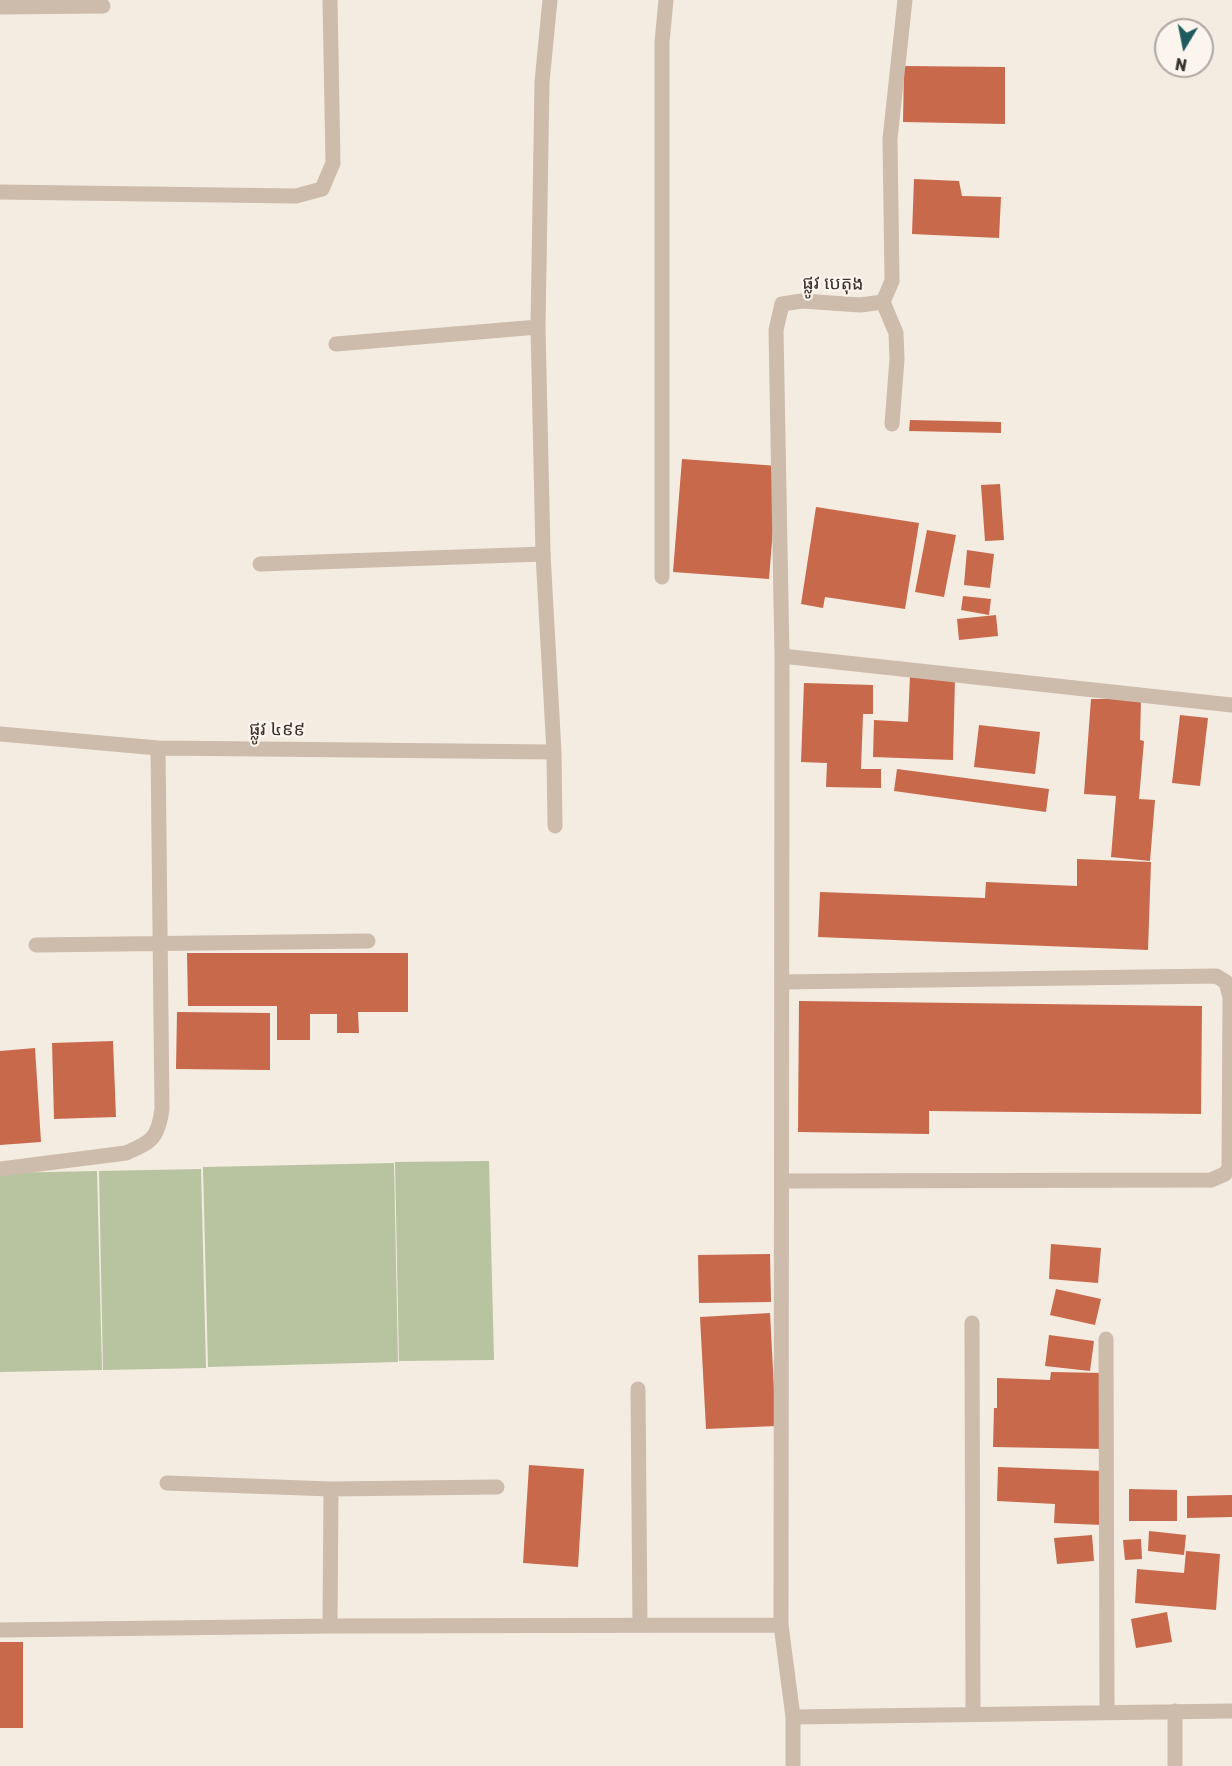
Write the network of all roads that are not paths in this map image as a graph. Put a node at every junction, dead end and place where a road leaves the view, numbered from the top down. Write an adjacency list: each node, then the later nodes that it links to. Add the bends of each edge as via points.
1 (330, 0): 7 (street, via 333,163 322,189 296,196)
2 (550, 0): 9 (street, via 542,82)
3 (666, 0): 14 (street, via 662,42)
4 (905, 0): 8 (street, via 890,139 892,281)
5 (103, 6): 6 (street)
6 (0, 7)
7 (0, 192)
8 (883, 302): 11 (street, via 896,333); 15 (street, ផ្លូវ បេតុង, via 782,304 776,330)
9 (538, 327): 10 (street); 12 (street)
10 (336, 344)
11 (892, 424)
12 (543, 554): 13 (street); 19 (street)
13 (260, 564)
14 (662, 577)
15 (782, 656): 16 (street); 24 (street)
16 (1232, 705)
17 (0, 734): 18 (street, ផ្លូវ ៤៩៩)
18 (158, 748): 19 (street, ផ្លូវ ៤៩៩); 22 (street)
19 (554, 752): 20 (street)
20 (555, 826)
21 (368, 941): 22 (street)
22 (160, 944): 23 (street); 25 (street, via 162,1109 155,1137 126,1153)
23 (36, 945)
24 (782, 982): 26 (street); 26 (street, via 1216,976 1226,982 1230,997 1229,1168 1211,1180)
25 (0, 1169)
26 (782, 1181): 34 (street)
27 (972, 1323): 40 (street)
28 (1106, 1339): 38 (street)
29 (638, 1389): 33 (street)
30 (167, 1483): 32 (street)
31 (497, 1487): 32 (street)
32 (331, 1489): 35 (street)
33 (640, 1625): 34 (street); 35 (street)
34 (781, 1625): 41 (street)
35 (330, 1626): 36 (street)
36 (0, 1630)
37 (1232, 1711): 39 (street)
38 (1107, 1712): 39 (street); 40 (street)
39 (1175, 1712): 43 (street)
40 (973, 1714): 41 (street)
41 (793, 1717): 42 (street)
42 (793, 1766)
43 (1175, 1766)

